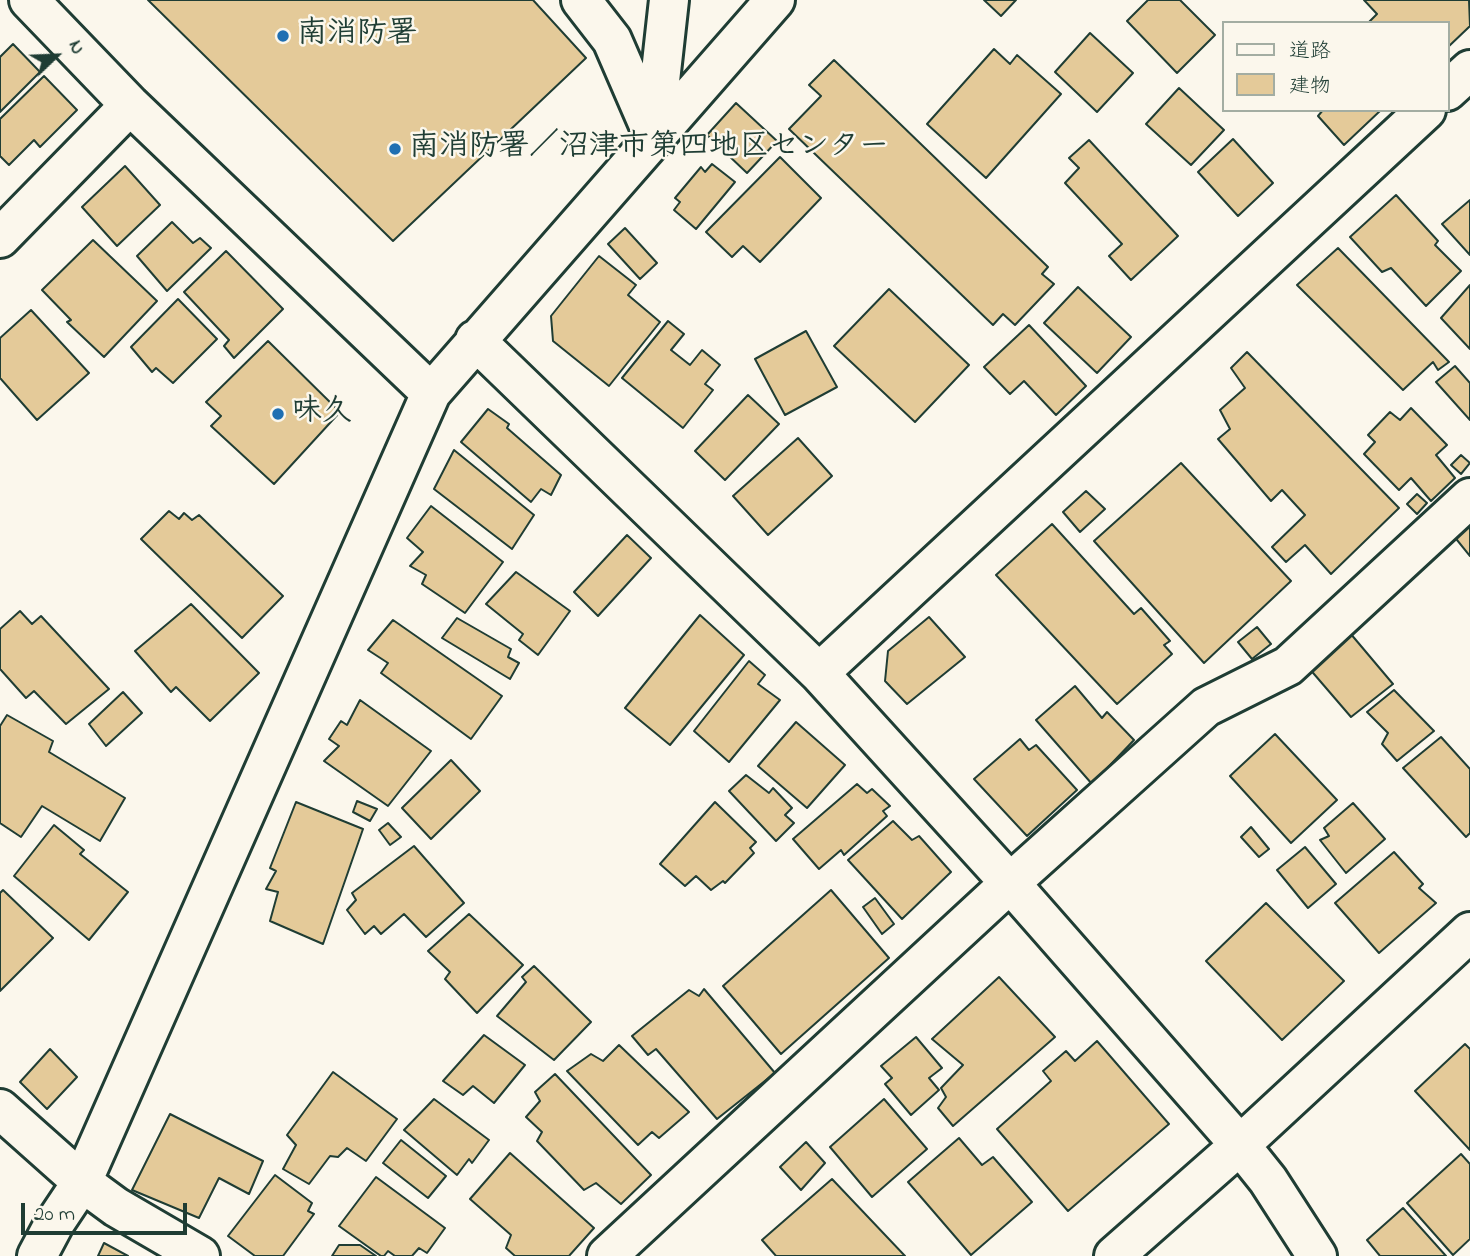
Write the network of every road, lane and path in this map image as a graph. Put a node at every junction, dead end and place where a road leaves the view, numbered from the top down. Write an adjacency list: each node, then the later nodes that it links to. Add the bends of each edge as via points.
1 (29, 0): 7 (street)
2 (580, 0): 9 (street, via 612,40)
3 (669, 0): 9 (street)
4 (775, 0): 9 (street)
5 (1470, 70): 6 (street)
6 (1449, 89)
7 (130, 105): 10 (street); 12 (street)
8 (1424, 112): 14 (street)
9 (654, 137): 11 (street)
10 (0, 237)
11 (475, 340): 12 (street); 14 (street)
12 (431, 393): 19 (street)
13 (1470, 498): 15 (street, via 1288,666 1206,707)
14 (819, 673): 15 (street)
15 (1010, 883): 18 (street); 22 (street)
16 (1470, 932): 18 (street)
17 (0, 1109): 19 (street)
18 (1240, 1145): 23 (street); 24 (street)
19 (82, 1182): 20 (street); 21 (street)
20 (37, 1256)
21 (200, 1256)
22 (607, 1256)
23 (1114, 1256)
24 (1317, 1256)

